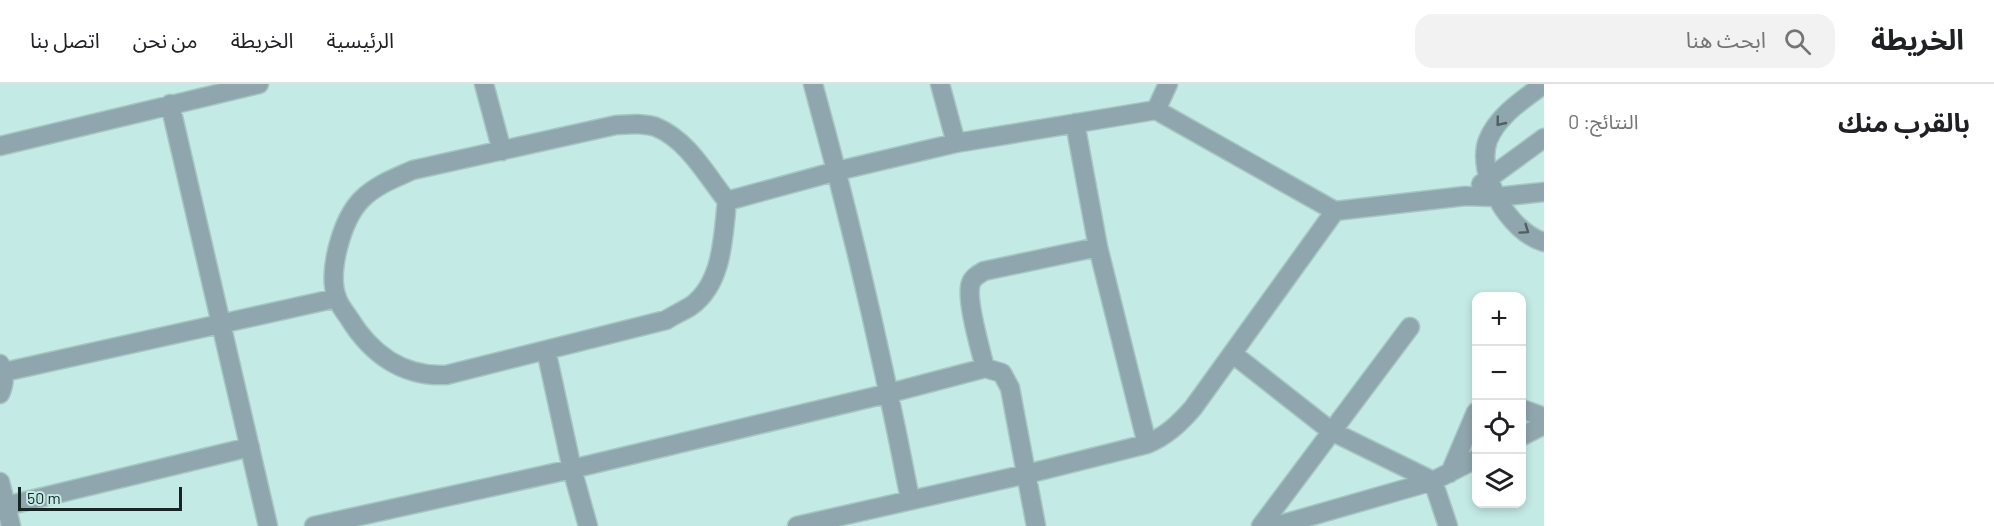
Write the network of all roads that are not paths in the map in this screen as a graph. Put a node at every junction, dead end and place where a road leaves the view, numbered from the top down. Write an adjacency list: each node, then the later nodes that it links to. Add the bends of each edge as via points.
1 (259, 84): 7 (street)
2 (484, 84): 13 (street)
3 (813, 84): 14 (street)
4 (939, 84): 11 (street)
5 (1168, 84): 8 (street)
6 (1544, 84): 15 (street, one-way to 15, via 1496,126 1485,157)
7 (170, 104): 12 (street); 24 (street)
8 (1156, 110): 9 (street); 20 (street)
9 (1075, 123): 11 (street); 22 (street)
10 (1544, 138): 15 (street)
11 (956, 143): 14 (street)
12 (0, 146)
13 (502, 151): 19 (street, via 615,125 655,127 684,147); 23 (street, via 413,170 383,183 362,199 348,218 336,252)
14 (837, 171): 19 (street); 30 (street)
15 (1488, 178): 17 (street); 18 (street)
16 (1544, 192): 18 (street)
17 (1465, 196): 18 (street); 20 (street)
18 (1496, 197): 21 (street, one-way to 21, via 1514,222)
19 (727, 201): 26 (street, via 721,255 711,282 692,305 666,320)
20 (1335, 211): 27 (street)
21 (1544, 242)
22 (1098, 247): 29 (street, via 976,275 971,282 970,299); 38 (street)
23 (337, 298): 24 (street); 26 (street, via 358,333 382,357 405,370 446,375)
24 (220, 323): 28 (street); 39 (street)
25 (1410, 327): 36 (street)
26 (546, 350): 41 (street)
27 (1233, 354): 36 (street); 38 (street, via 1178,425)
28 (2, 368): 31 (street, via 4,383)
29 (985, 368): 30 (street); 42 (street, via 1002,374 1010,388)
30 (890, 393): 41 (street); 45 (street)
31 (0, 394)
32 (1526, 411): 33 (street)
33 (1544, 417)
34 (1472, 420): 43 (street)
35 (1544, 425): 37 (street)
36 (1332, 431): 43 (street); 53 (street)
37 (1526, 434)
38 (1147, 444): 42 (street)
39 (250, 447): 46 (street); 48 (street)
40 (1472, 461): 43 (street)
41 (572, 469): 49 (street); 50 (street)
42 (1027, 474): 45 (street); 52 (street)
43 (1442, 477): 54 (street); 55 (street)
44 (0, 485): 46 (street)
45 (910, 499): 51 (street)
46 (6, 506): 47 (street)
47 (11, 526)
48 (268, 526)
49 (314, 526)
50 (588, 526)
51 (797, 526)
52 (1036, 526)
53 (1261, 526)
54 (1276, 526)
55 (1448, 526)

